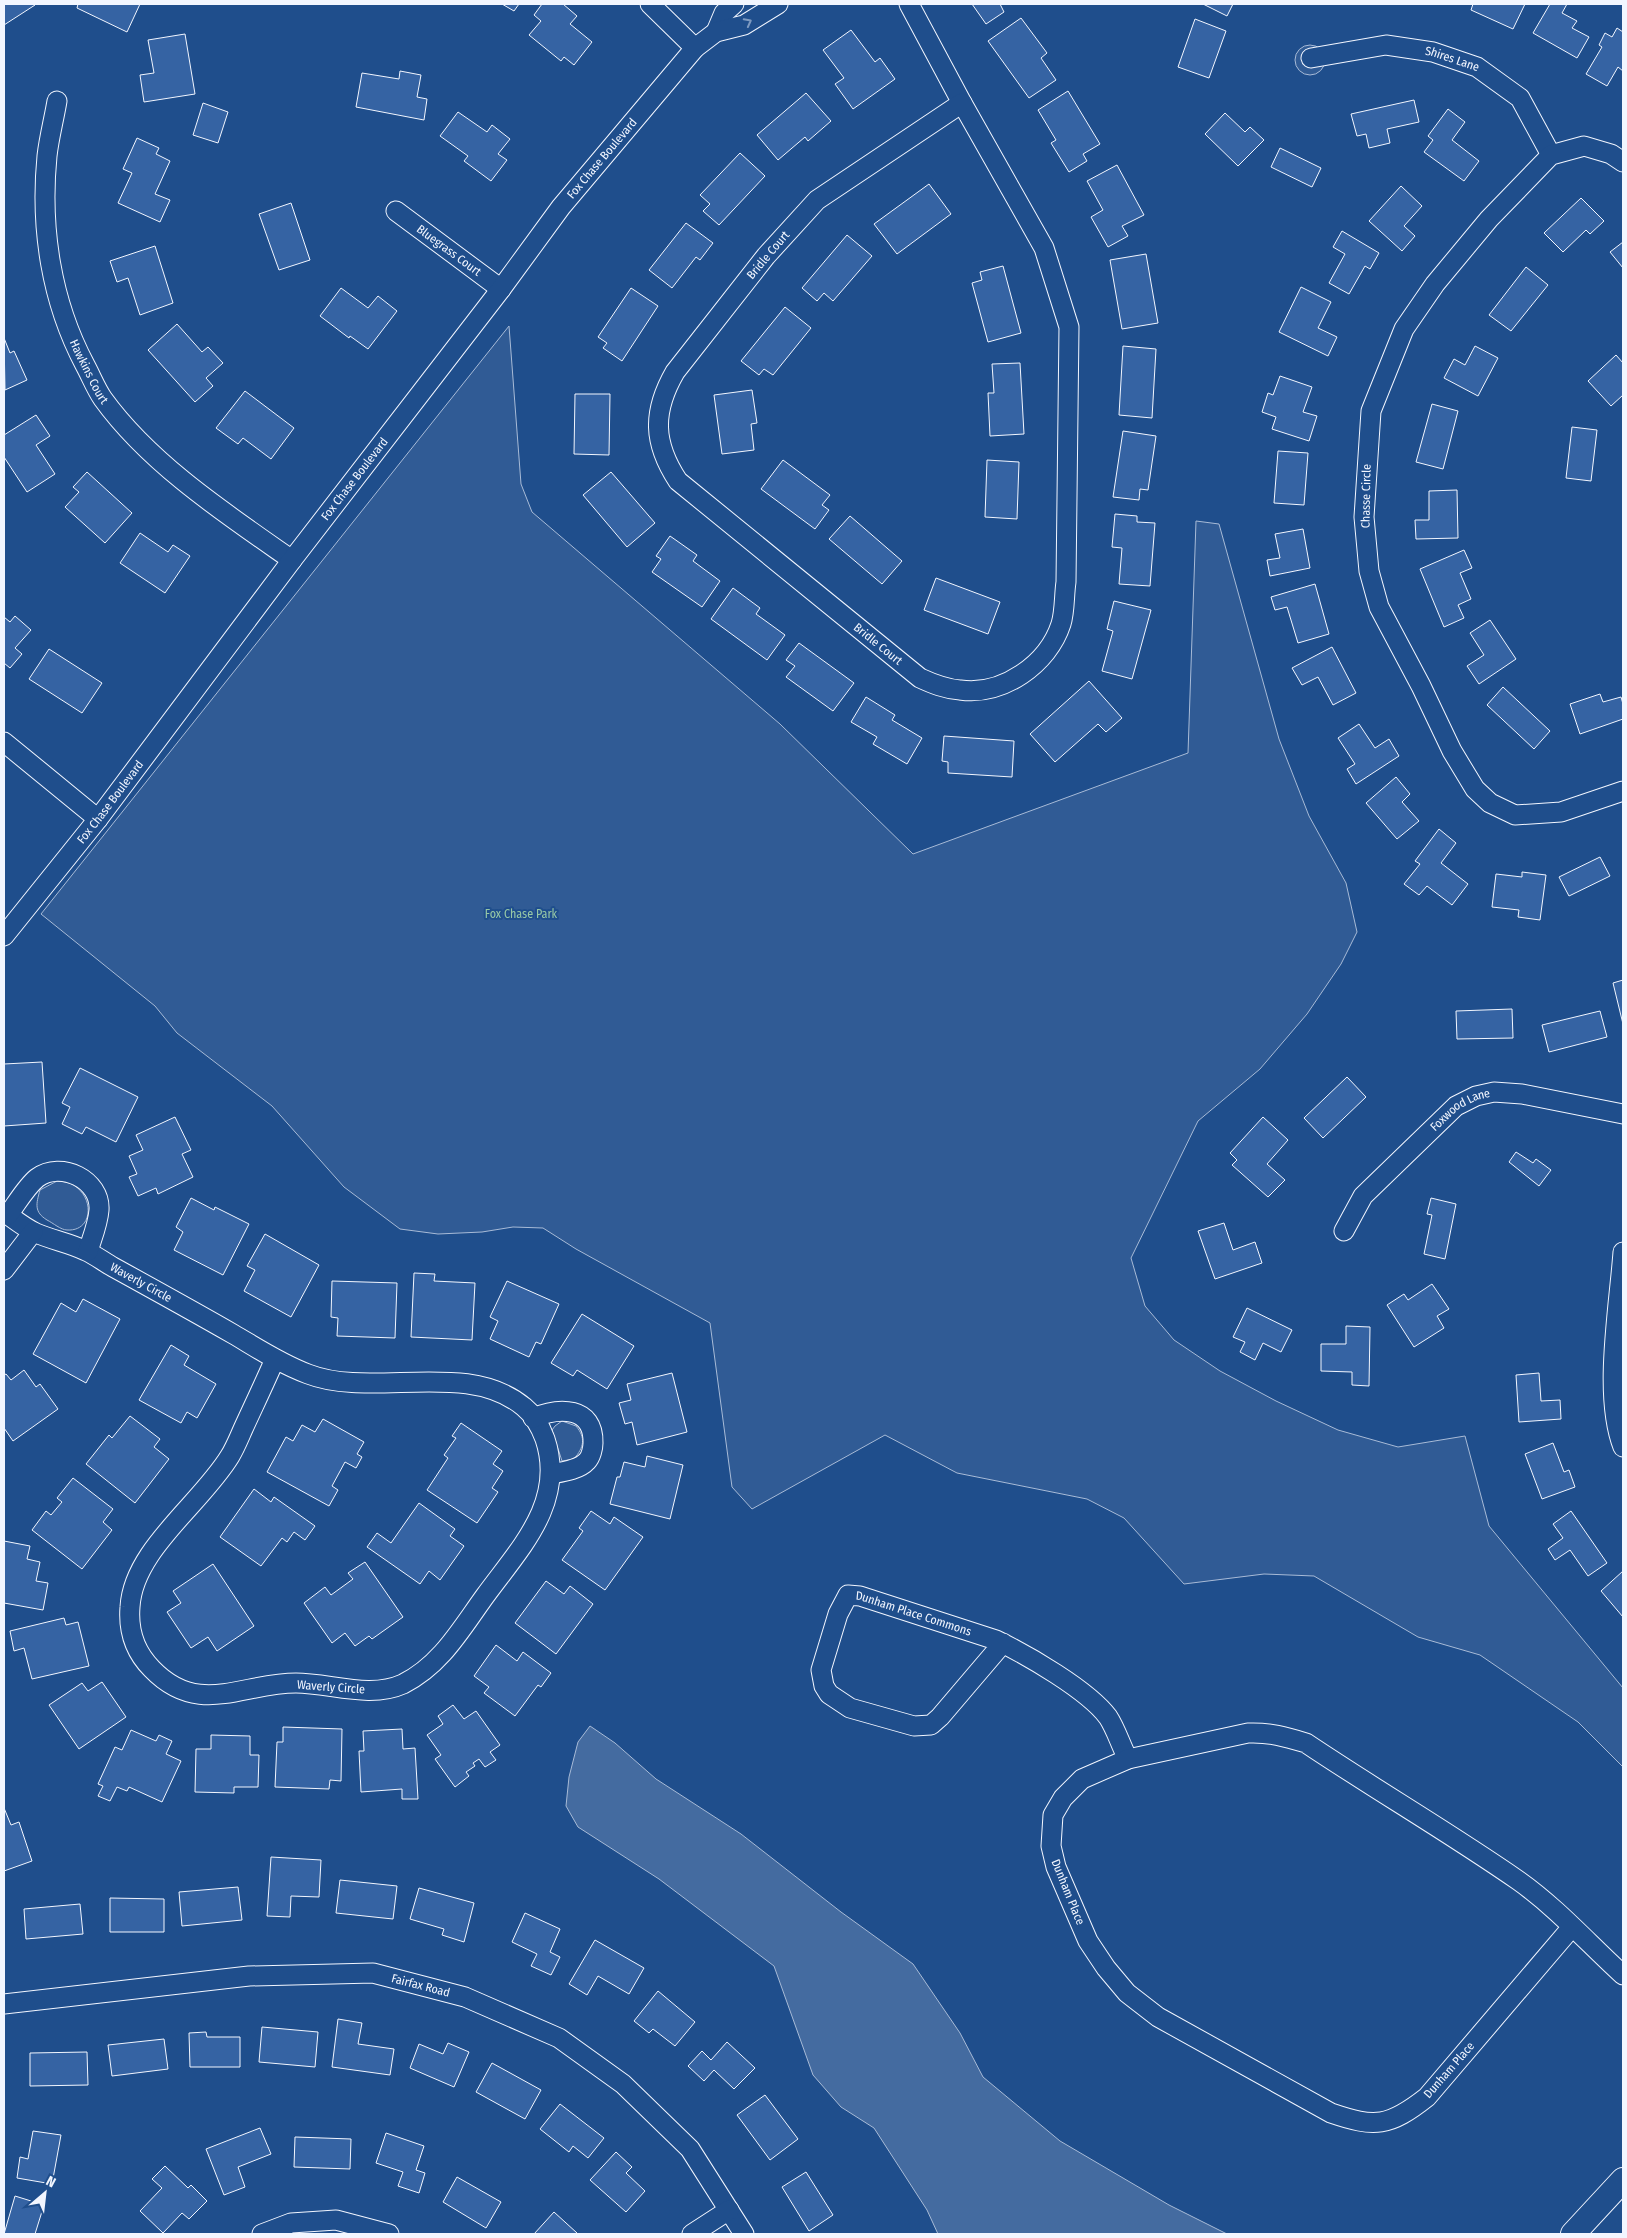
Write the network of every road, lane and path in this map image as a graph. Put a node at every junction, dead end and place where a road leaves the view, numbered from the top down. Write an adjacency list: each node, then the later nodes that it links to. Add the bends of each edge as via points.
1 (650, 4): 6 (street)
2 (734, 4): 5 (street, Fox Chase Boulevard, via 724,13)
3 (778, 4): 5 (street, Fox Chase Boulevard, one-way to 3, via 744,25)
4 (909, 4): 9 (street, Bridle Court)
5 (716, 32): 6 (street, Fox Chase Boulevard)
6 (694, 48): 13 (street, Fox Chase Boulevard, via 561,207)
7 (1311, 58): 10 (street, Shires Lane, via 1386,45 1433,52 1477,67 1520,98)
8 (57, 101): 14 (street, Hawkins Court, via 47,155 44,200 48,252 72,342 102,398 145,447 184,483)
9 (962, 103): 9 (street, Bridle Court, via 817,200 766,256 675,372 666,388 658,424 660,445 678,482 920,678 940,687 962,691 989,689 1032,667 1050,647 1061,623 1066,582 1069,327 1044,248)
10 (1551, 155): 11 (street, via 1584,146 1612,154); 16 (street, Chasse Circle, via 1489,219 1435,284 1400,338 1371,411 1364,517 1369,571 1379,608 1452,751 1475,789 1490,803 1515,815 1541,815 1562,812)
11 (1623, 162)
12 (396, 211): 13 (street, Bluegrass Court)
13 (501, 289): 14 (street, Fox Chase Boulevard)
14 (292, 560): 17 (street, Fox Chase Boulevard)
15 (4, 742): 17 (street)
16 (1623, 791)
17 (98, 819): 18 (street, Fox Chase Boulevard)
18 (4, 936)
19 (1623, 1114): 21 (street, Foxwood Lane, via 1522,1094 1494,1092 1476,1096 1456,1106 1363,1196)
20 (6, 1213): 22 (street, Waverly Circle); 23 (street, via 36,1179 45,1174 62,1171 82,1177 95,1192 99,1209)
21 (1344, 1231)
22 (33, 1232): 23 (street, Waverly Circle); 25 (street)
23 (88, 1252): 26 (street, Waverly Circle)
24 (1623, 1252): 28 (street, via 1614,1407)
25 (4, 1270)
26 (275, 1359): 27 (street, Waverly Circle, via 311,1376 346,1382 445,1382 477,1386 526,1408); 29 (street, Waverly Circle, via 230,1457 152,1552 134,1580 131,1634 141,1657 177,1689 203,1696 237,1693 270,1684 299,1683 365,1690 396,1687 414,1678 452,1644 520,1548 542,1513)
27 (533, 1418): 29 (street, Waverly Circle, via 541,1428 549,1452); 29 (street, via 564,1410 584,1417 593,1432 593,1449 587,1461 569,1471)
28 (1623, 1447)
29 (551, 1474)
30 (1003, 1643): 30 (street, Dunham Place Commons, via 860,1596 848,1595 838,1614 821,1670 824,1686 828,1694 850,1708 914,1726 931,1725); 31 (street, Dunham Place Commons, via 1026,1654 1094,1702 1108,1718)
31 (1128, 1760): 32 (street, Dunham Place, via 1248,1733 1268,1732 1306,1743 1520,1882); 32 (street, Dunham Place, via 1082,1779 1063,1798 1053,1815 1051,1846 1056,1867 1088,1941 1127,1993 1158,2017 1331,2113 1358,2122 1384,2123 1412,2109 1427,2097)
32 (1572, 1927): 33 (street, Dunham Place)
33 (1623, 1975)
34 (4, 2004): 36 (street, Fairfax Road, via 249,1976 373,1973 465,1996 559,2038 623,2084 690,2149)
35 (1623, 2180): 41 (street)
36 (729, 2210): 39 (street); 40 (street, Fairfax Road)
37 (262, 2234): 38 (street, via 291,2223 336,2220)
38 (389, 2234)
39 (692, 2234)
40 (744, 2234)
41 (1573, 2234)

